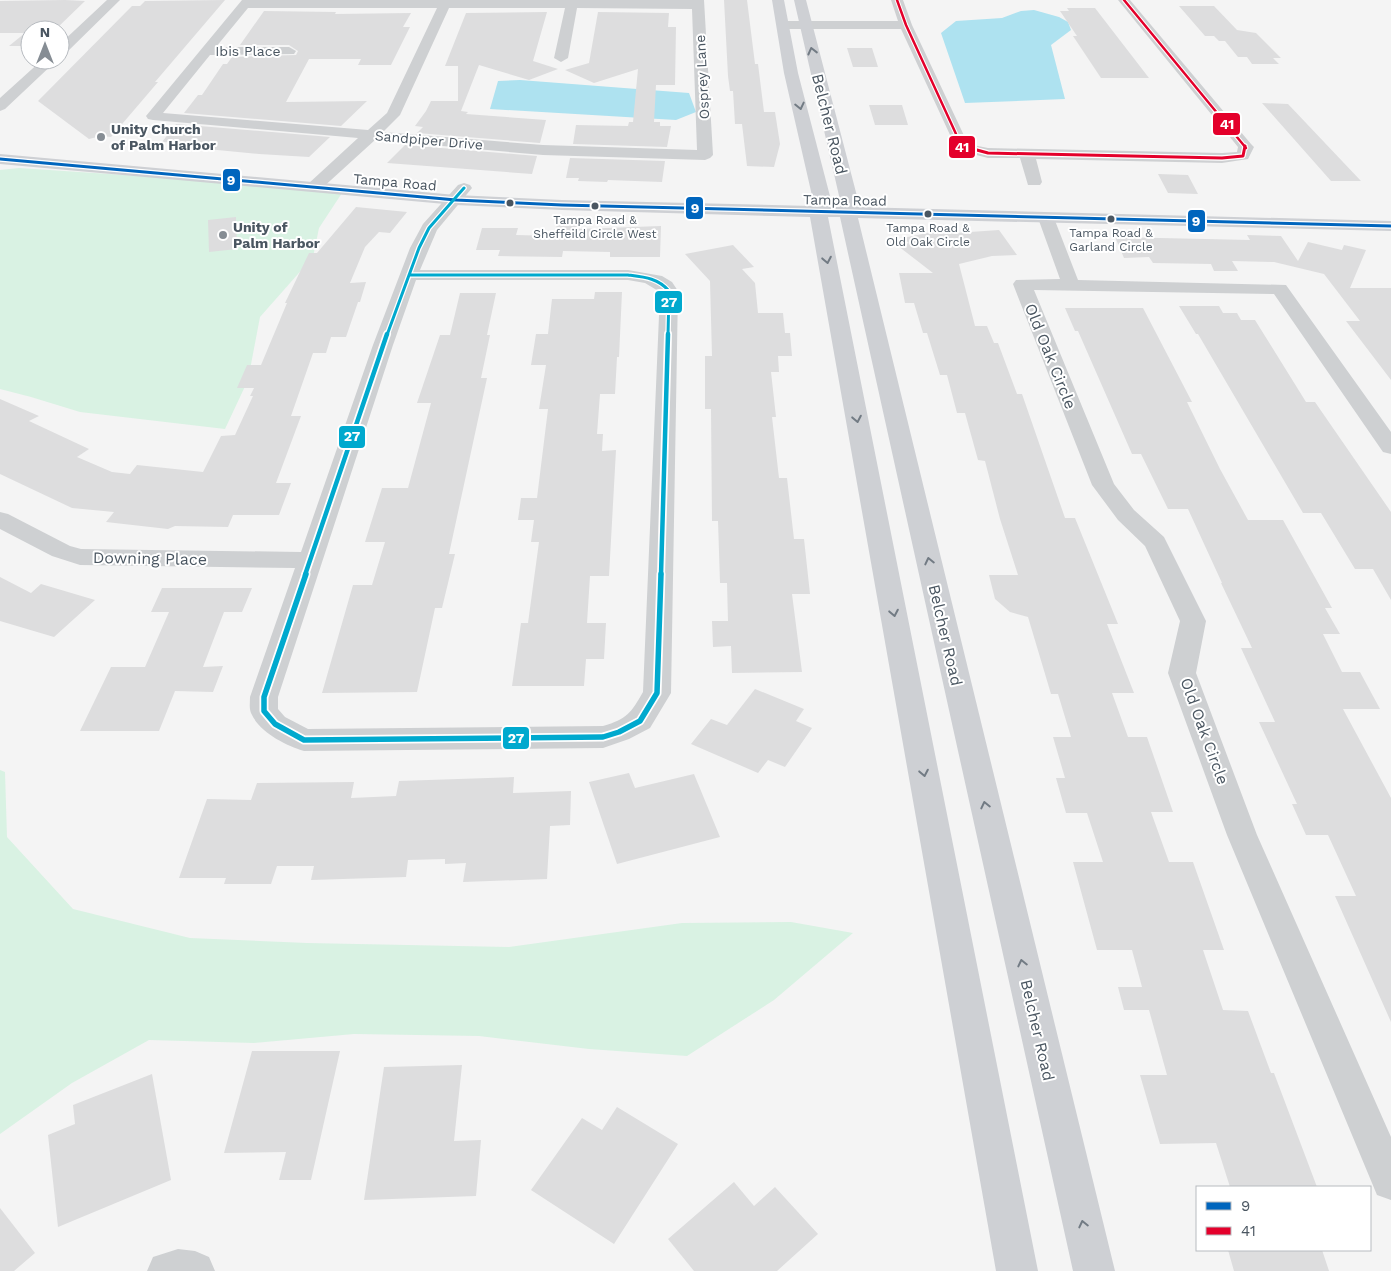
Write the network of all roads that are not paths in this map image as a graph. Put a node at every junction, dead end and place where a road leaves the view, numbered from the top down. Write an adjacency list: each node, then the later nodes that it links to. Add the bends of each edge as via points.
1 (114, 0): 13 (street)
2 (778, 0): 11 (main road, Belcher Road)
3 (800, 0): 10 (main road, Belcher Road)
4 (897, 0): 12 (street)
5 (1124, 0): 21 (street, via 1246,148 1243,156)
6 (247, 2): 8 (street); 14 (street)
7 (698, 2): 9 (street); 22 (street, Osprey Lane)
8 (444, 5): 9 (street); 19 (street, via 393,115)
9 (572, 5): 16 (street)
10 (806, 24): 11 (street); 12 (street); 28 (main road, Belcher Road, one-way to 10)
11 (783, 25): 27 (main road, Belcher Road, one-way to 27)
12 (906, 25): 21 (street, via 962,147 988,153)
13 (70, 42)
14 (207, 51): 15 (street, Ibis Place); 19 (street, Sandpiper Drive, via 153,116)
15 (289, 51)
16 (561, 58)
17 (39, 70): 18 (street)
18 (2, 103)
19 (371, 135): 22 (street, Sandpiper Drive, via 543,150); 24 (street)
20 (0, 148): 24 (main road, Tampa Road, via 72,152)
21 (1027, 154): 25 (street)
22 (705, 155)
23 (0, 159): 24 (main road, Tampa Road)
24 (320, 182): 26 (main road, Tampa Road)
25 (1034, 182)
26 (460, 194): 27 (main road, Tampa Road, via 572,206); 32 (street, via 428,228)
27 (820, 206): 28 (main road, Tampa Road); 40 (main road, Belcher Road, one-way to 40)
28 (848, 206): 29 (main road, Tampa Road); 30 (main road, Tampa Road); 41 (main road, Belcher Road, one-way to 28)
29 (1391, 214)
30 (1046, 218): 31 (main road, Tampa Road); 33 (street)
31 (1391, 226)
32 (409, 275): 36 (street); 36 (street, via 628,275 654,278 669,290 657,694 640,720 604,737 304,740 275,724 264,711 264,698)
33 (1071, 284): 34 (street, Old Oak Circle, via 1279,289); 37 (street, Old Oak Circle, via 1022,284 1104,485 1126,515 1156,542 1193,621 1182,673 1242,835)
34 (1391, 447)
35 (0, 518): 36 (street, Downing Place, via 61,551 80,557)
36 (310, 560)
37 (1391, 1181)
38 (167, 1271): 39 (street)
39 (195, 1271)
40 (1017, 1271)
41 (1094, 1271)

